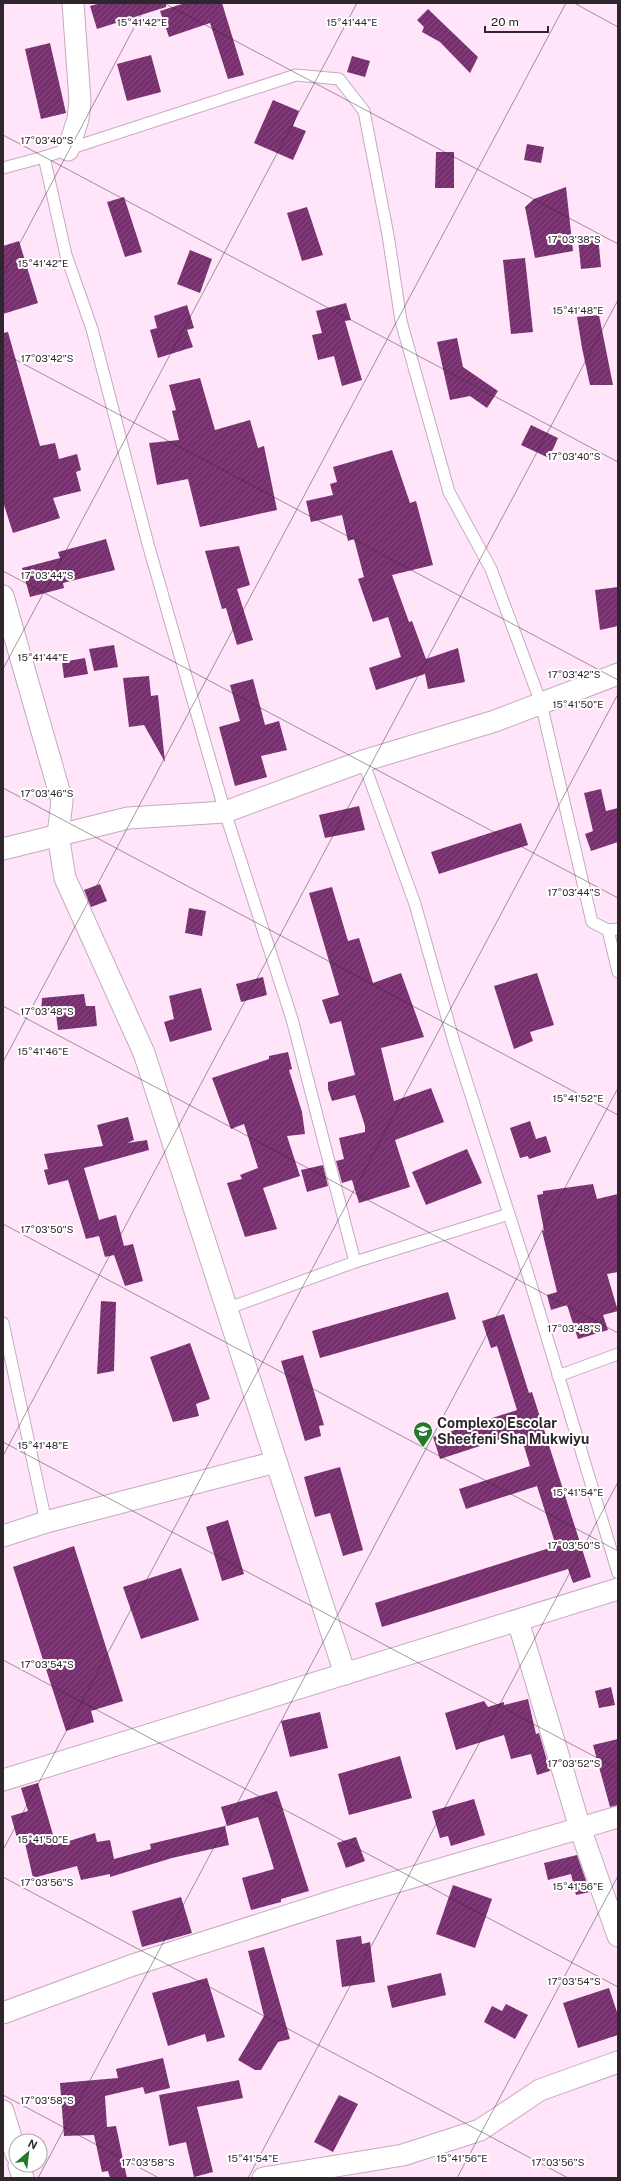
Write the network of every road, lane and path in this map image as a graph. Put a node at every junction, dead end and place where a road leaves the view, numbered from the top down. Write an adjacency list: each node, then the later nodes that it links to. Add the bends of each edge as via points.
1 (73, 3): 2 (street, via 80,101 78,119)
2 (68, 150): 3 (lane); 7 (lane, via 296,75 339,79 364,111 388,235 401,321 449,492 491,569)
3 (44, 157): 4 (lane); 9 (lane, via 66,255 92,329 148,544)
4 (3, 168)
5 (3, 596): 10 (street, via 62,801)
6 (618, 674): 7 (street)
7 (541, 703): 8 (street, via 495,721); 12 (lane, via 592,922)
8 (363, 761): 9 (street); 14 (lane, via 415,904 454,1042)
9 (225, 812): 10 (street, via 128,818); 15 (lane, via 292,1019)
10 (58, 835): 11 (street); 16 (street, via 65,878 144,1053)
11 (3, 849)
12 (613, 929): 13 (lane)
13 (618, 972)
14 (509, 1214): 15 (lane); 19 (lane)
15 (355, 1262): 16 (lane)
16 (226, 1309): 20 (street)
17 (3, 1323): 21 (lane)
18 (618, 1354): 19 (lane)
19 (558, 1376): 23 (lane)
20 (276, 1462): 21 (street); 26 (street)
21 (46, 1522): 22 (street)
22 (3, 1536)
23 (618, 1573)
24 (618, 1589): 25 (street)
25 (518, 1621): 26 (street); 29 (street)
26 (345, 1674): 27 (street)
27 (3, 1780)
28 (618, 1817): 29 (street)
29 (580, 1828): 30 (street); 31 (street, via 352,1895 156,1958)
30 (618, 1936)
31 (3, 2013)
32 (618, 2062): 35 (street, via 540,2090 480,2130 403,2155)
33 (3, 2111): 34 (street)
34 (10, 2133)
35 (263, 2178)

